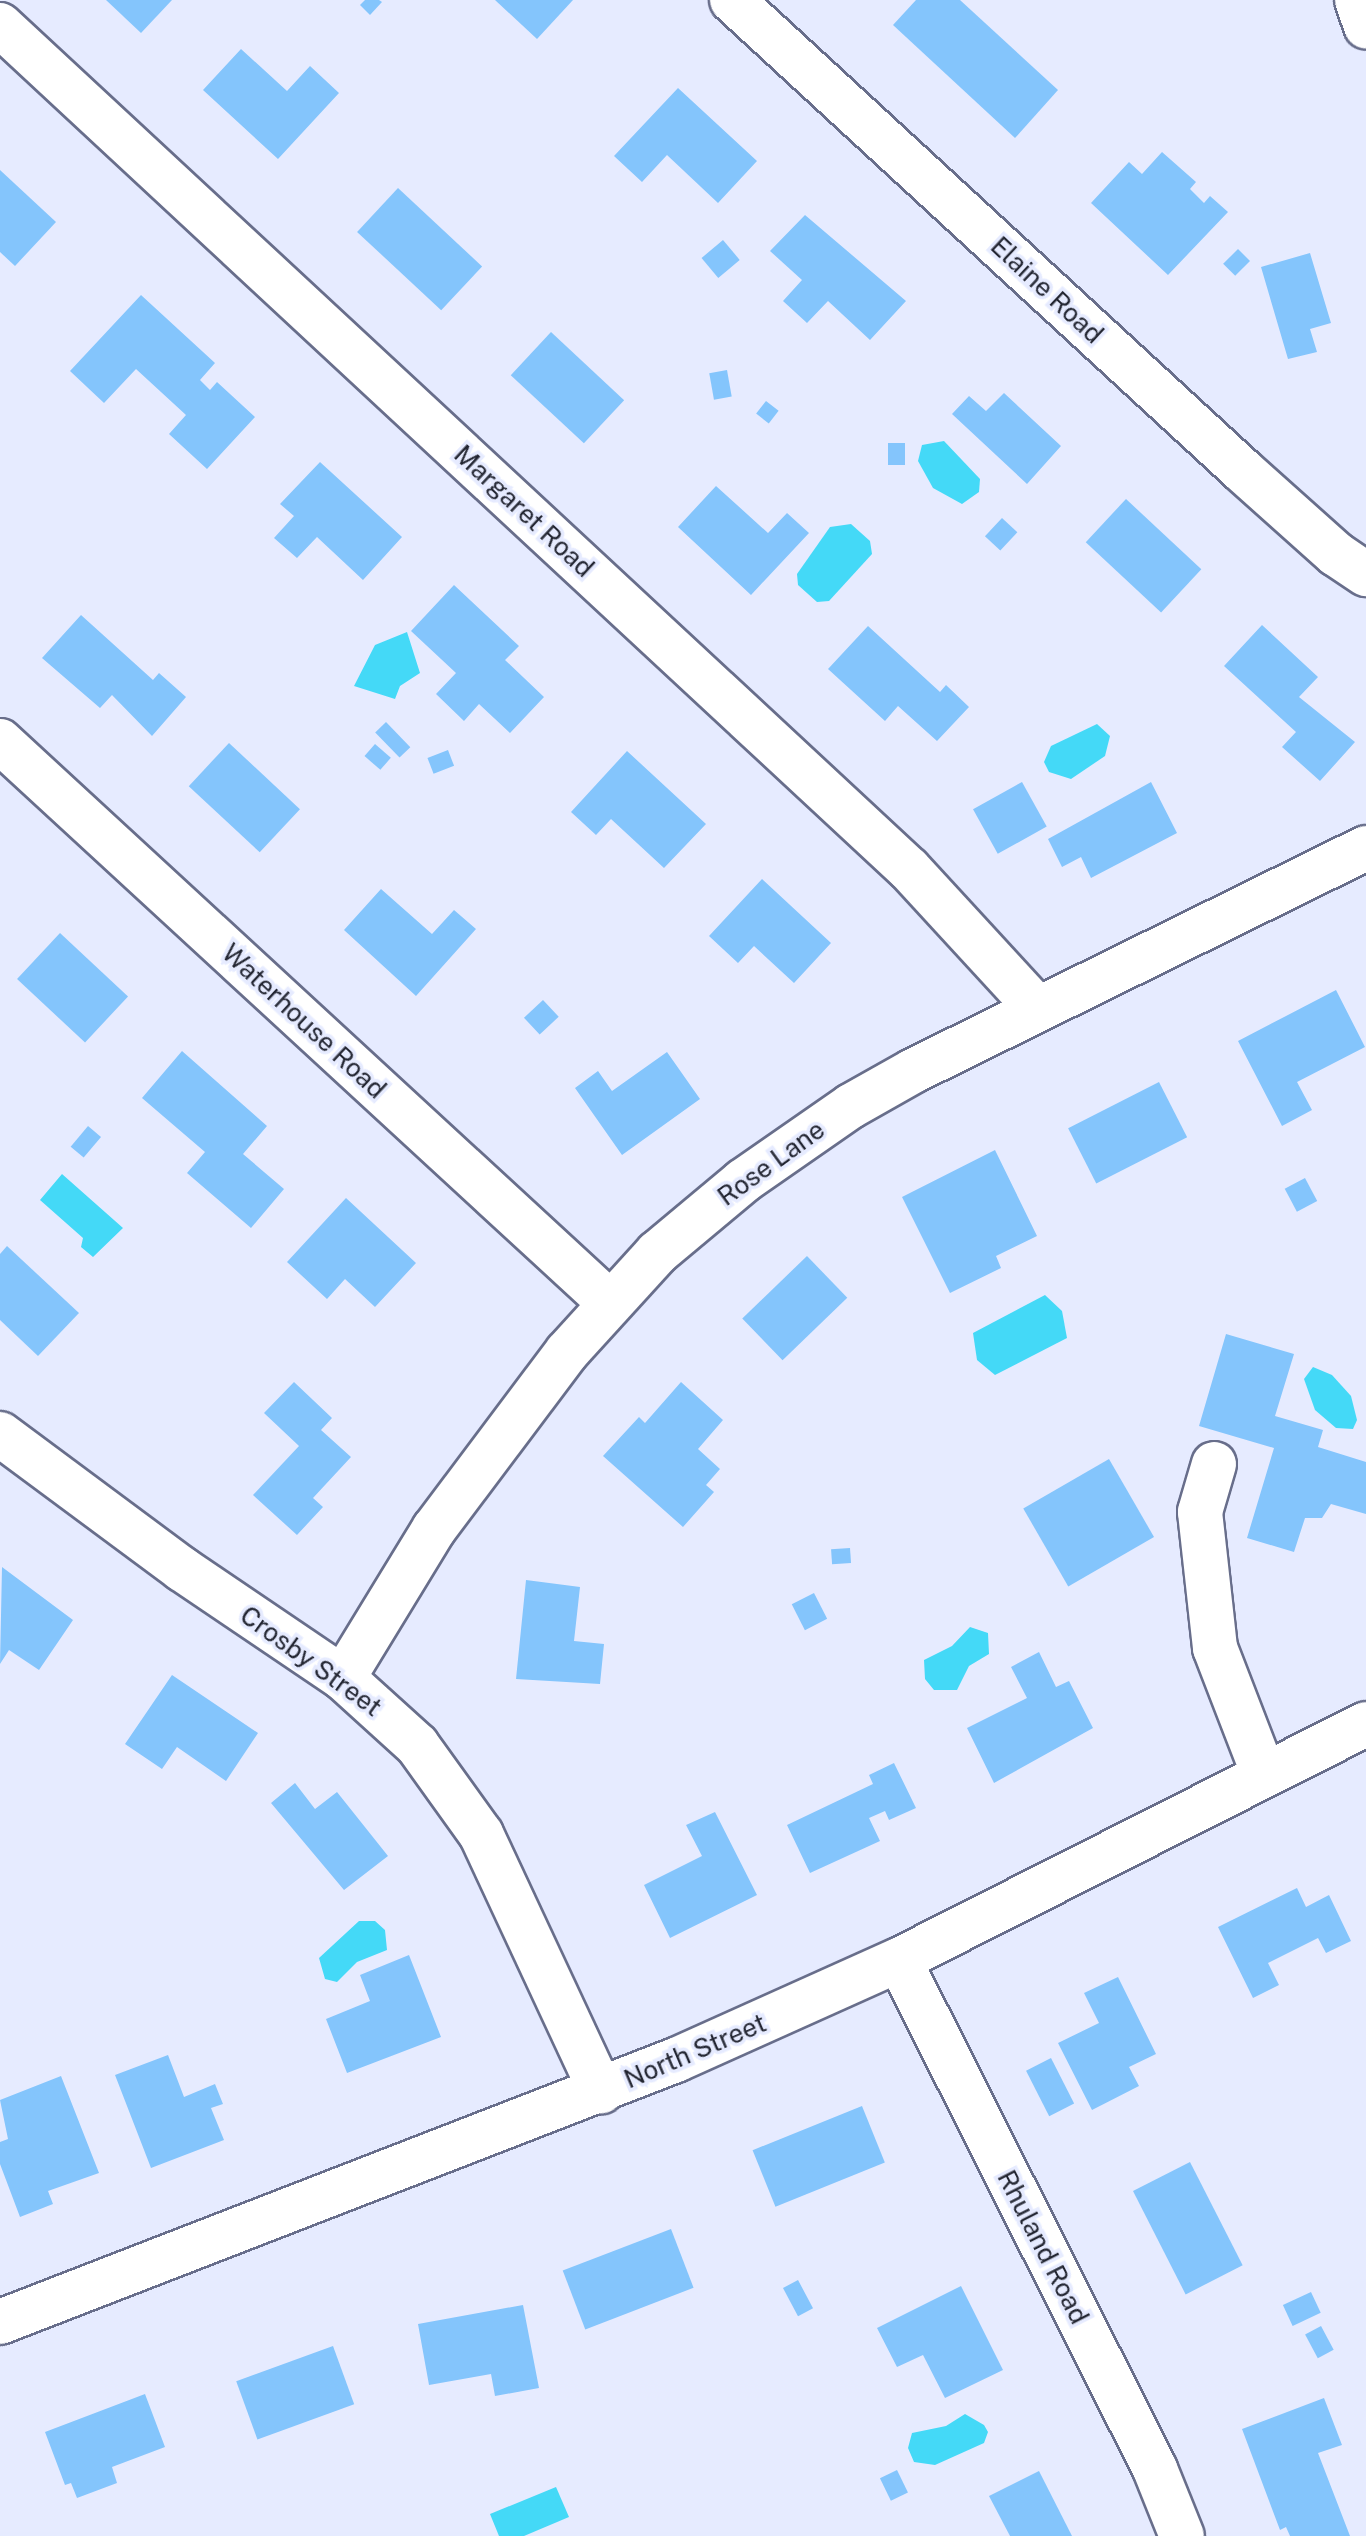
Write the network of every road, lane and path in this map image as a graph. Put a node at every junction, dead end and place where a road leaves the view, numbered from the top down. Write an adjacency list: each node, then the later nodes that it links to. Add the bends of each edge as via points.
1 (732, 0): 5 (street, Elaine Road, via 1231,459 1336,554)
2 (1357, 0): 4 (street)
3 (0, 25): 8 (street, Margaret Road, via 909,869)
4 (1366, 26)
5 (1366, 574)
6 (0, 741): 9 (street, Waterhouse Road)
7 (1366, 848): 8 (street, Rose Lane)
8 (1037, 1008): 9 (street, Rose Lane, via 913,1071 800,1140 743,1181)
9 (608, 1301): 12 (street, Rose Lane, via 468,1480)
10 (0, 1434): 12 (street, Crosby Street, via 182,1569)
11 (1214, 1464): 14 (street, via 1200,1512 1215,1648)
12 (343, 1678): 16 (street, Crosby Street, via 417,1745 469,1813)
13 (1366, 1724): 14 (street, North Street)
14 (1264, 1775): 15 (street, North Street)
15 (899, 1960): 16 (street, North Street); 18 (street, Rhuland Road, via 1155,2469)
16 (601, 2091): 17 (street, North Street)
17 (0, 2322)
18 (1182, 2536)

